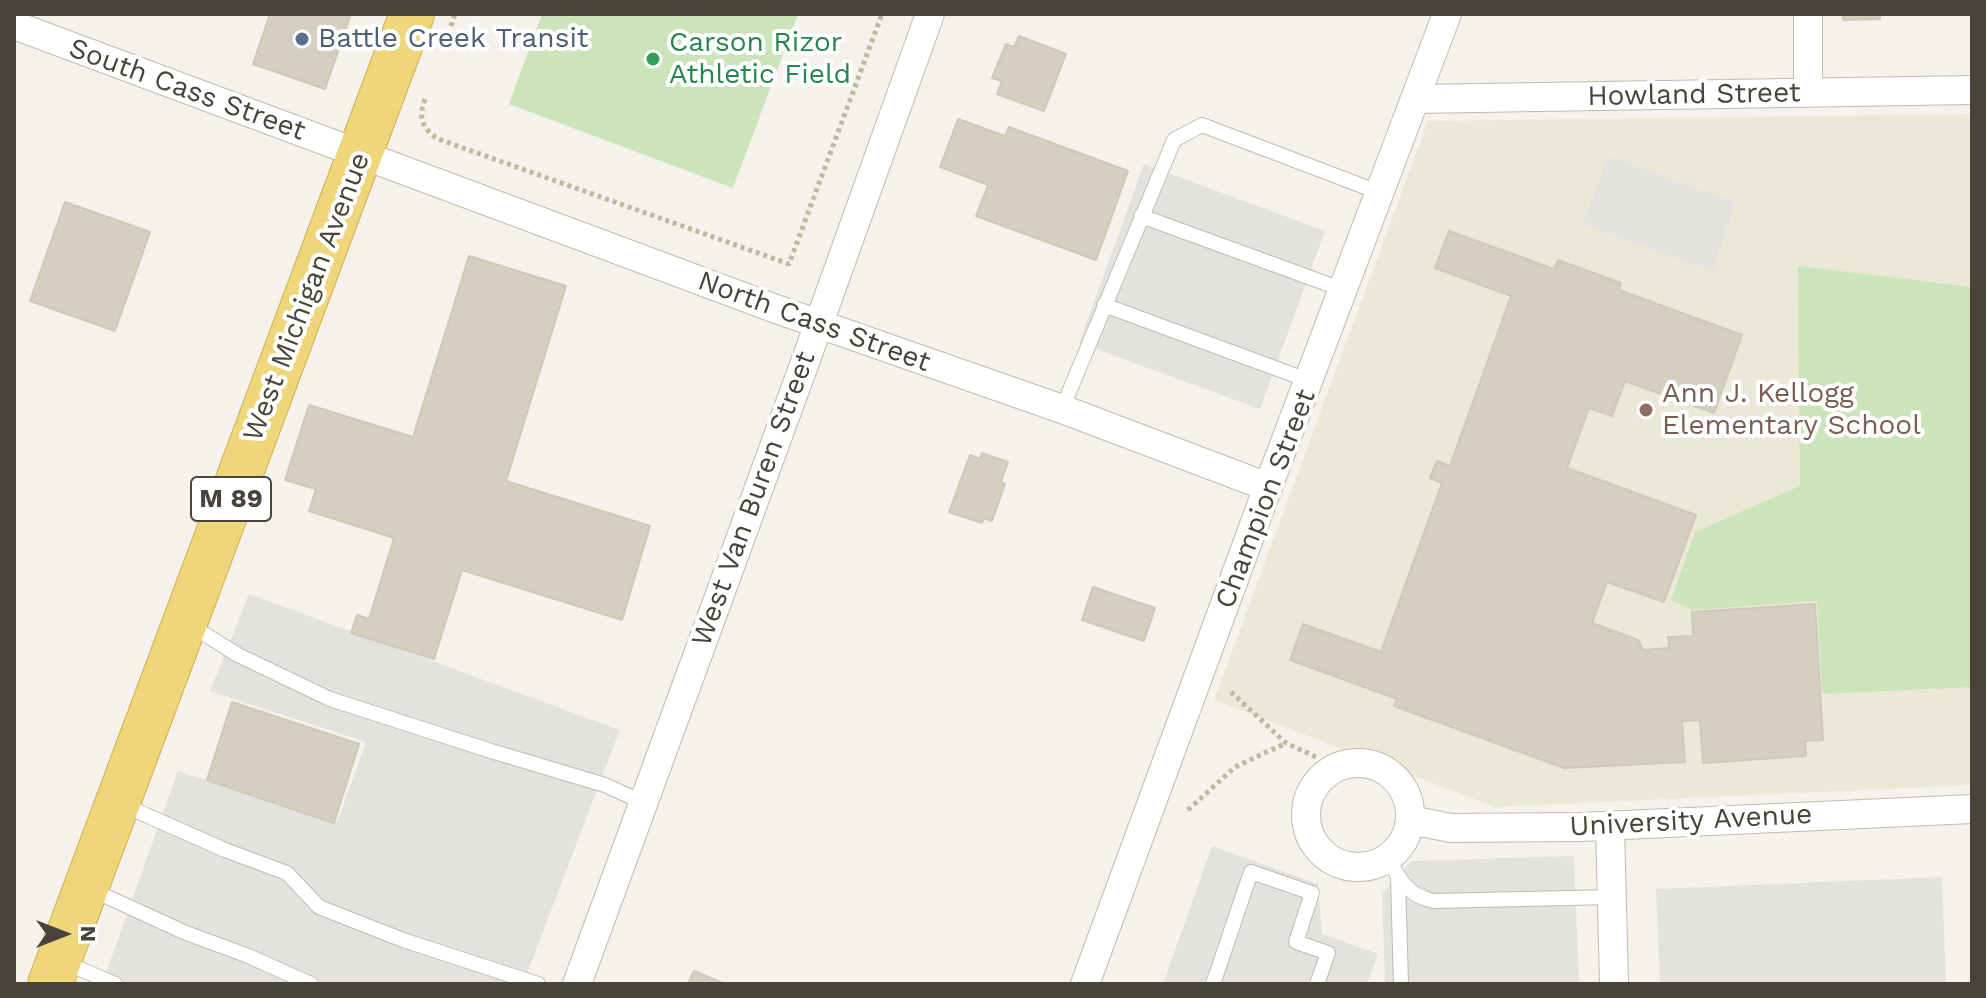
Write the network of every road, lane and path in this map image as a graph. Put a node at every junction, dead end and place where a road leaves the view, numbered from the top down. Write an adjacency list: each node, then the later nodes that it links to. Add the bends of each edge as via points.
1 (455, 14): 6 (path)
2 (882, 14): 9 (path, via 789,264 438,139 421,117)
3 (930, 14): 17 (street, West Van Buren Street)
4 (1447, 14): 11 (street, Champion Street)
5 (1808, 14): 10 (street)
6 (431, 20): 12 (highway, West Michigan Avenue / M 89)
7 (14, 25): 12 (street, South Cass Street)
8 (1972, 90): 10 (street, Howland Street)
9 (427, 92)
10 (1808, 93): 11 (street, Howland Street)
11 (1416, 99): 13 (street, Champion Street)
12 (361, 154): 17 (street, North Cass Street); 21 (highway, West Michigan Avenue / M 89)
13 (1381, 193): 14 (lane, via 1202,125 1174,140); 15 (street, Champion Street)
14 (1141, 216): 15 (lane); 16 (lane)
15 (1344, 290): 18 (street, Champion Street)
16 (1104, 305): 18 (lane); 19 (lane)
17 (818, 325): 19 (street, North Cass Street); 25 (street, West Van Buren Street)
18 (1310, 381): 20 (street, Champion Street)
19 (1062, 409): 20 (street, North Cass Street)
20 (1268, 487): 39 (street, Champion Street)
21 (185, 622): 25 (lane, via 238,655 330,699 605,785); 26 (highway, West Michigan Avenue / M 89)
22 (1231, 692): 23 (path)
23 (1286, 743): 24 (path); 28 (path, via 1235,767)
24 (1316, 757)
25 (642, 802): 38 (street, West Van Buren Street)
26 (118, 803): 32 (highway, West Michigan Avenue / M 89); 37 (lane, via 287,873 319,907)
27 (1972, 809): 30 (street, University Avenue)
28 (1188, 810)
29 (1410, 820): 30 (street, University Avenue, via 1451,828); 31 (street); 31 (street, via 1400,782 1371,763 1337,766 1312,791 1307,825 1325,855 1356,868)
30 (1610, 827): 33 (street)
31 (1393, 868): 33 (lane, via 1407,889 1433,901); 42 (lane)
32 (86, 887): 34 (highway, West Michigan Avenue / M 89); 36 (lane)
33 (1612, 897): 43 (street)
34 (54, 972): 35 (lane)
35 (115, 984)
36 (311, 984)
37 (538, 984)
38 (577, 984)
39 (1085, 984)
40 (1213, 984): 41 (lane, via 1251,872 1312,893 1296,942 1328,953)
41 (1317, 984)
42 (1401, 984)
43 (1614, 984)

